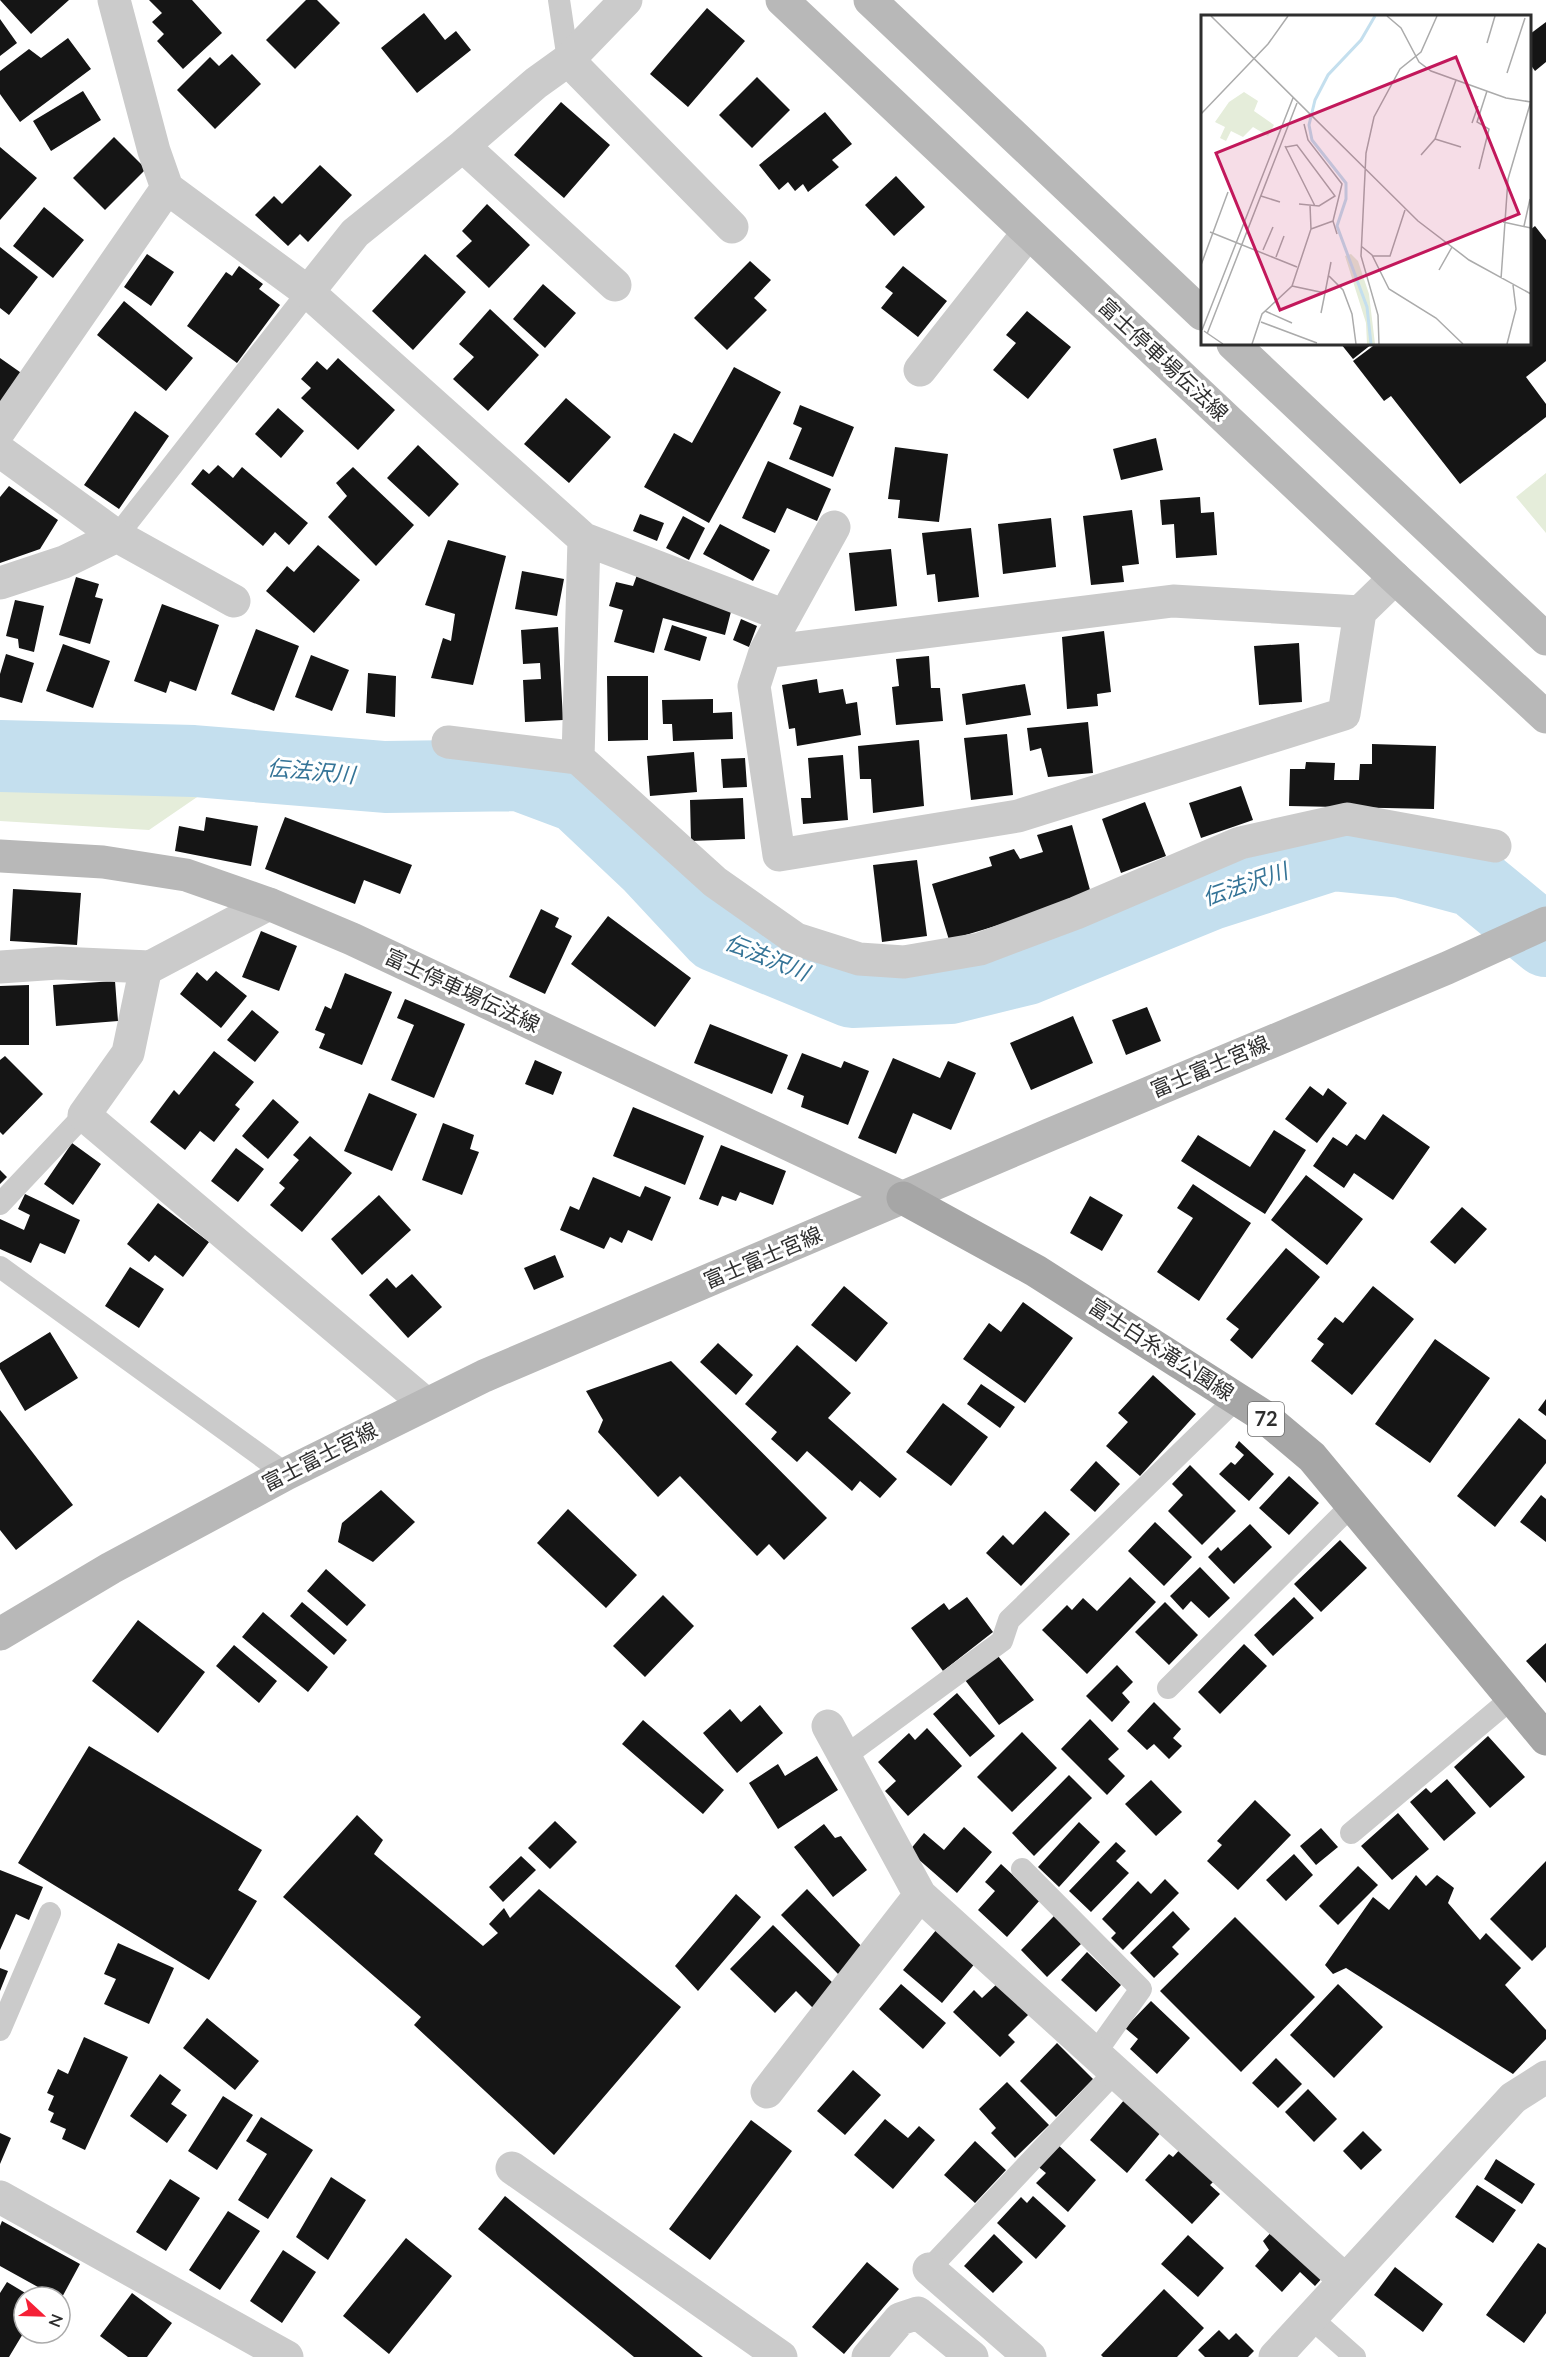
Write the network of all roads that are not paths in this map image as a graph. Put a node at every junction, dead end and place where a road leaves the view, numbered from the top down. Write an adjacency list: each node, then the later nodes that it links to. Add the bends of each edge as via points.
1 (114, 0): 8 (street)
2 (559, 0): 6 (lane)
3 (626, 0): 6 (street)
4 (782, 0): 10 (main road, 富士停車場伝法線)
5 (870, 0): 13 (main road)
6 (568, 60): 7 (street); 9 (street)
7 (463, 146): 11 (street); 12 (street, via 355,233)
8 (167, 188): 12 (street); 16 (street)
9 (732, 227)
10 (1028, 233): 15 (street); 21 (main road, 富士停車場伝法線)
11 (615, 285)
12 (308, 292): 19 (lane); 20 (street)
13 (1201, 312)
14 (1234, 345): 26 (main road)
15 (920, 369)
16 (0, 430)
17 (0, 451): 19 (street)
18 (834, 527): 25 (street)
19 (117, 536): 22 (street, via 64,562); 23 (street)
20 (584, 539): 25 (street); 30 (street)
21 (1395, 578): 24 (street); 28 (main road, 富士停車場伝法線)
22 (0, 583)
23 (234, 601)
24 (1360, 612): 27 (street, via 1173,601); 27 (street, via 1344,714 1018,816 779,855 754,686)
25 (785, 616): 27 (street)
26 (1546, 639)
27 (765, 652)
28 (1546, 717)
29 (448, 742): 30 (street)
30 (578, 758): 31 (street, via 724,888 796,939 860,959 904,962 980,949 1240,843 1347,819)
31 (1495, 846)
32 (0, 856): 33 (main road, 富士停車場伝法線, via 103,862 186,875)
33 (268, 904): 36 (street); 38 (main road, 富士停車場伝法線, via 352,939)
34 (1546, 923): 38 (main road, 富士富士宮線)
35 (0, 967): 36 (street, via 58,963)
36 (146, 968): 37 (street, via 128,1053)
37 (84, 1116): 39 (lane); 42 (street)
38 (903, 1198): 41 (main road, 富士白糸滝公園線 / 72, via 1036,1270); 42 (main road, 富士富士宮線)
39 (0, 1204)
40 (0, 1267): 43 (lane)
41 (1236, 1399): 44 (main road, 富士白糸滝公園線 / 72, via 1262,1415 1312,1457); 50 (lane, via 1009,1620 1002,1641)
42 (425, 1403): 43 (main road, 富士富士宮線)
43 (286, 1474): 45 (main road, 富士富士宮線, via 111,1568)
44 (1352, 1504): 46 (lane); 47 (main road, 富士白糸滝公園線 / 72)
45 (0, 1634)
46 (1168, 1688)
47 (1512, 1698): 49 (main road, 富士白糸滝公園線 / 72); 51 (lane)
48 (828, 1726): 50 (street)
49 (1546, 1739)
50 (844, 1757): 53 (street)
51 (1351, 1833)
52 (1022, 1869): 56 (lane, via 1141,1989)
53 (920, 1895): 56 (street); 58 (street)
54 (50, 1913): 55 (lane)
55 (0, 2030)
56 (1104, 2064): 61 (lane); 62 (street)
57 (1546, 2077): 62 (street, via 1513,2098)
58 (767, 2092)
59 (512, 2168): 65 (street)
60 (0, 2197): 64 (street)
61 (929, 2268): 68 (street)
62 (1345, 2280): 63 (street)
63 (1311, 2318): 69 (street); 70 (lane)
64 (287, 2357)
65 (781, 2357)
66 (868, 2357): 67 (street, via 900,2319 918,2313)
67 (972, 2357)
68 (1030, 2357)
69 (1275, 2357)
70 (1355, 2357)

